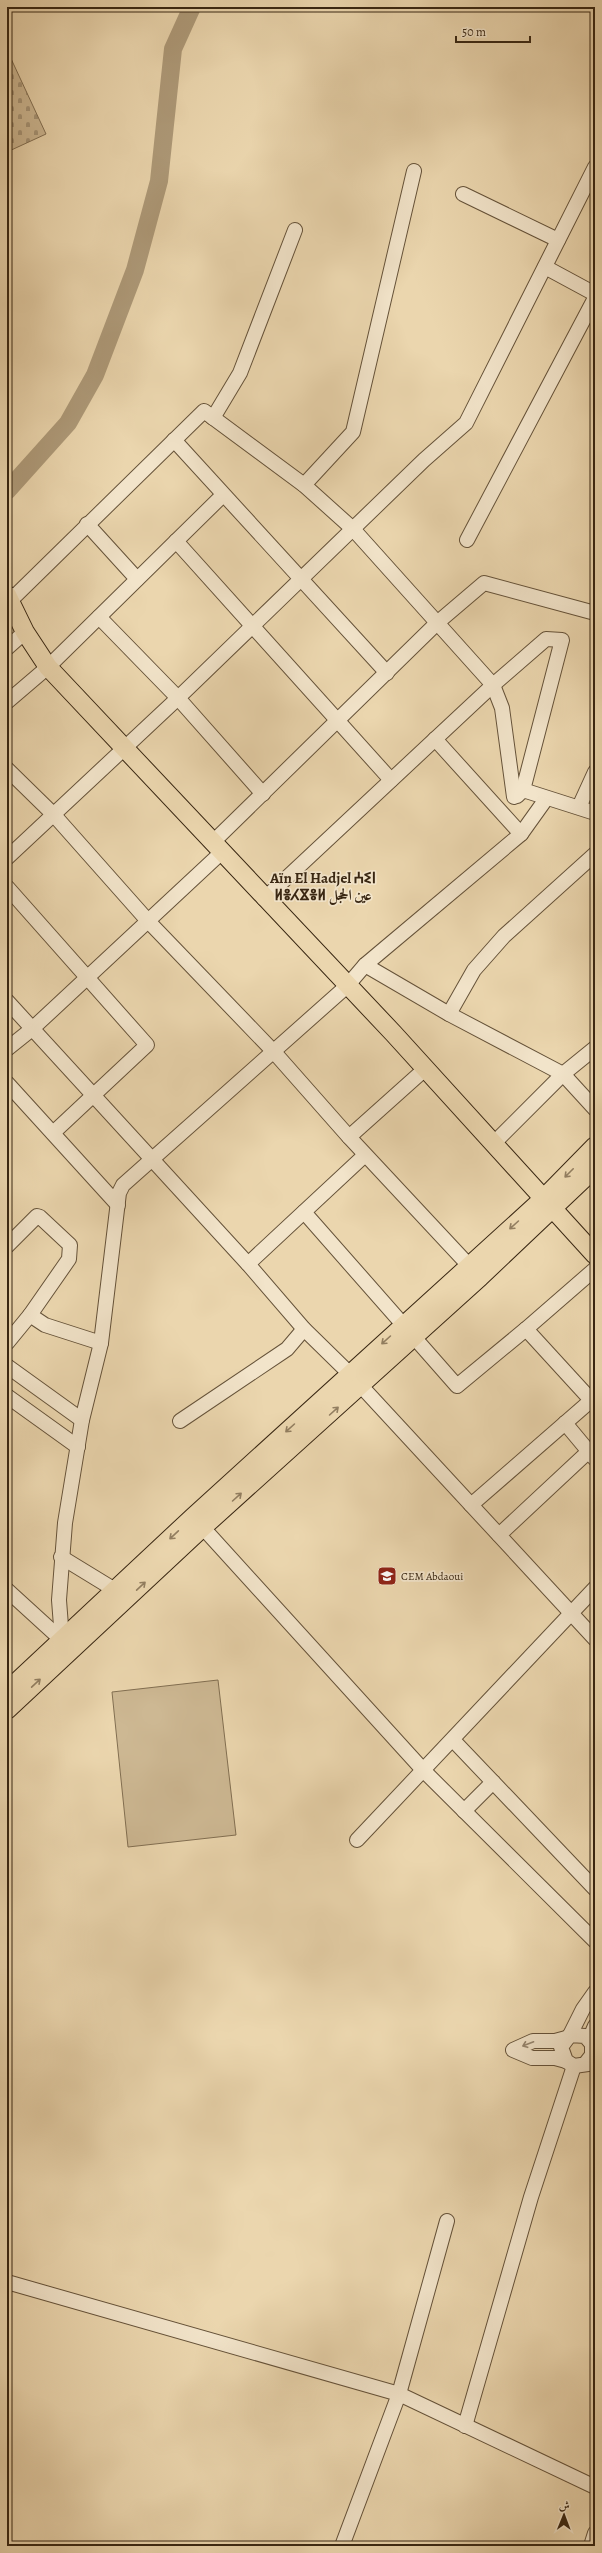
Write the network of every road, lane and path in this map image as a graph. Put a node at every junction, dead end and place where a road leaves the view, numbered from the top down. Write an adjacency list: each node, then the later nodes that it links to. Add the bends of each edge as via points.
1 (595, 167): 5 (street)
2 (414, 171): 11 (street, via 353,432)
3 (463, 194): 5 (street)
4 (295, 230): 9 (street, via 240,373)
5 (558, 240): 6 (street)
6 (545, 267): 7 (street); 14 (street, via 466,423)
7 (595, 294)
8 (595, 298): 15 (street)
9 (213, 418): 10 (street, via 204,412); 11 (street)
10 (174, 440): 12 (street); 13 (street)
11 (304, 485): 14 (street)
12 (223, 495): 16 (street); 18 (street)
13 (87, 524): 17 (street); 19 (street)
14 (352, 529): 18 (street); 22 (street)
15 (467, 540)
16 (176, 541): 17 (street); 23 (street)
17 (137, 579): 21 (street)
18 (300, 580): 23 (street); 27 (street)
19 (8, 598): 24 (main road)
20 (595, 614): 22 (street, via 484,583)
21 (99, 617): 26 (street); 29 (street)
22 (437, 623): 27 (street); 28 (street)
23 (254, 625): 29 (street); 31 (street)
24 (25, 632): 25 (street); 26 (main road)
25 (7, 648)
26 (48, 667): 30 (street); 33 (main road)
27 (387, 673): 31 (street)
28 (493, 685): 32 (street); 38 (street, via 502,708); 38 (street, via 546,639 562,640)
29 (178, 698): 33 (street); 37 (street)
30 (7, 702)
31 (337, 721): 36 (street); 37 (street)
32 (435, 738): 36 (street); 41 (street)
33 (124, 749): 43 (street); 45 (main road)
34 (7, 769): 43 (street)
35 (595, 772): 40 (street)
36 (391, 780): 49 (street)
37 (263, 794): 45 (street)
38 (519, 794): 39 (street); 41 (street)
39 (546, 799): 40 (street); 44 (street)
40 (578, 807): 42 (street)
41 (501, 812): 44 (street)
42 (595, 813)
43 (54, 815): 47 (street); 50 (street)
44 (521, 834): 51 (street)
45 (217, 848): 49 (main road); 50 (street)
46 (595, 854): 55 (street, via 504,936 474,970)
47 (7, 858)
48 (7, 887): 52 (street)
49 (264, 899): 53 (main road)
50 (148, 921): 52 (street); 59 (street)
51 (365, 965): 53 (street); 55 (street)
52 (86, 977): 56 (street); 63 (street, via 147,1045)
53 (347, 986): 59 (street); 60 (main road)
54 (7, 1001): 56 (street)
55 (449, 1014): 61 (street)
56 (32, 1029): 58 (street); 63 (street)
57 (595, 1048): 61 (street)
58 (7, 1049)
59 (274, 1052): 66 (street); 70 (street)
60 (425, 1070): 66 (street); 67 (main road)
61 (563, 1074): 64 (street); 67 (street)
62 (7, 1083): 65 (street)
63 (91, 1095): 65 (street); 70 (street)
64 (595, 1109)
65 (53, 1133): 73 (street)
66 (349, 1137): 69 (street)
67 (493, 1144): 72 (main road)
68 (595, 1146): 72 (main road, one-way to 72)
69 (365, 1154): 74 (street); 79 (street)
70 (153, 1160): 73 (street, via 123,1185); 77 (street)
71 (595, 1168): 72 (main road)
72 (548, 1204): 76 (main road); 79 (main road)
73 (118, 1205): 85 (street)
74 (304, 1212): 77 (street); 83 (street)
75 (7, 1246): 80 (street, via 37,1216 70,1245 69,1259)
76 (595, 1255)
77 (248, 1264): 81 (street)
78 (595, 1269): 82 (street)
79 (474, 1272): 83 (main road)
80 (30, 1315): 84 (street); 85 (street, via 45,1326)
81 (304, 1329): 87 (street); 91 (street, via 287,1349)
82 (526, 1329): 83 (street, via 457,1386); 89 (street)
83 (409, 1330): 87 (main road)
84 (7, 1343)
85 (101, 1343): 90 (street)
86 (7, 1366): 90 (street)
87 (356, 1380): 95 (street); 96 (main road)
88 (7, 1396): 93 (street)
89 (593, 1399): 92 (street)
90 (82, 1420): 93 (street)
91 (180, 1421)
92 (565, 1423): 94 (street); 95 (street)
93 (78, 1447): 98 (street)
94 (592, 1455): 97 (street)
95 (471, 1505): 97 (street)
96 (198, 1522): 101 (main road); 107 (street)
97 (498, 1535): 102 (street)
98 (61, 1557): 101 (street); 104 (street, via 59,1600)
99 (595, 1588): 102 (street)
100 (7, 1590): 104 (street)
101 (120, 1596): 104 (main road)
102 (571, 1612): 103 (street); 106 (street)
103 (595, 1639)
104 (66, 1645): 105 (main road)
105 (9, 1699)
106 (453, 1740): 107 (street); 108 (street)
107 (424, 1771): 109 (street); 110 (street)
108 (493, 1782): 109 (street); 111 (street)
109 (464, 1811): 112 (street)
110 (357, 1840)
111 (595, 1889)
112 (595, 1941)
113 (595, 1992): 115 (street)
114 (595, 2026): 116 (street)
115 (568, 2037): 116 (street, via 580,2034); 117 (street, via 561,2047); 117 (street, one-way to 117, via 555,2041 533,2041 513,2050 532,2058 555,2058)
116 (592, 2043): 117 (street, via 592,2055)
117 (580, 2063): 121 (street, via 531,2197)
118 (447, 2221): 120 (street)
119 (7, 2282): 120 (street)
120 (399, 2394): 121 (street); 124 (street)
121 (465, 2426): 122 (street)
122 (595, 2487)
123 (595, 2533): 125 (street)
124 (342, 2546)
125 (591, 2546)

